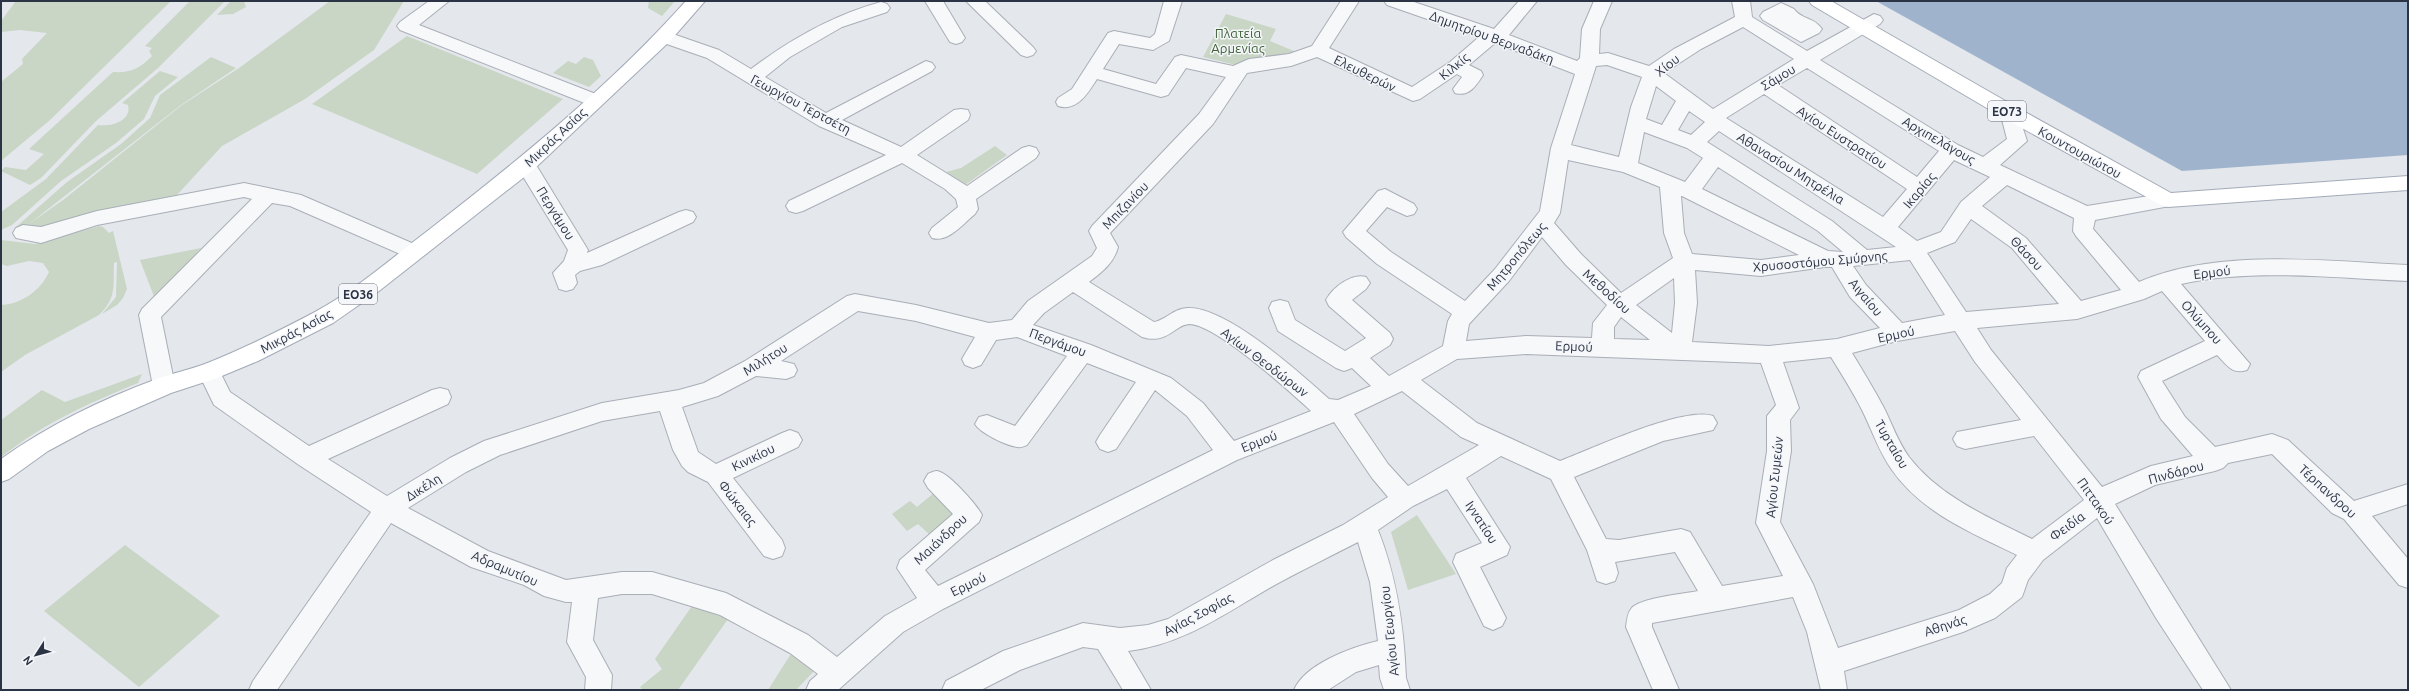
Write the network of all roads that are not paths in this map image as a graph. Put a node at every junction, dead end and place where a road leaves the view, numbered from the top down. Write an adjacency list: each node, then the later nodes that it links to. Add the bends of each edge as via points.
1 (440, 1): 32 (street, via 406,26)
2 (696, 1): 17 (main road, ΕΟ36)
3 (934, 1): 18 (street)
4 (975, 1): 20 (street)
5 (1173, 1): 26 (street, via 1162,37 1153,44 1114,37)
6 (1350, 1): 19 (street)
7 (1393, 1): 16 (street, Δημητρίου Βερναδάκη)
8 (1528, 1): 16 (street, Κιλκίς, via 1502,33)
9 (1603, 1): 21 (street, Μητροπόλεως, via 1591,29)
10 (1741, 1): 14 (street)
11 (1818, 1): 15 (main road, Κουντουριώτου / ΕΟ73)
12 (1840, 1): 15 (main road, Κουντουριώτου / ΕΟ73)
13 (881, 8): 28 (street, via 836,23 790,49)
14 (1744, 20): 22 (street, Αρχιπελάγους); 27 (street, Χίου, via 1718,31)
15 (1868, 24): 22 (street, Σάμου); 35 (main road, Κουντουριώτου / ΕΟ73); 55 (main road, Κουντουριώτου / ΕΟ73, via 2155,178)
16 (1495, 36): 21 (street, Δημητρίου Βερναδάκη, via 1580,69); 23 (street, Κιλκίς, via 1486,40)
17 (664, 37): 28 (street, Γεωργίου Τερτσέτη, via 713,54); 32 (main road, Μικράς Ασίας / ΕΟ36)
18 (956, 38)
19 (1318, 50): 25 (street, via 1291,60 1249,65); 31 (street, Ελευθερών)
20 (1027, 51)
21 (1589, 60): 27 (street, Αθανασίου Μητρέλια, via 1608,60); 42 (street, Μητροπόλεως)
22 (1805, 60): 29 (street, Σάμου); 43 (street, Αρχιπελάγους)
23 (1456, 66): 30 (street, via 1474,75); 31 (street, Κιλκίς)
24 (926, 67): 38 (street)
25 (1238, 71): 26 (street, via 1182,61 1161,91); 74 (street, Μπιζανίου, via 1206,119 1099,231 1108,247 1108,253)
26 (1093, 72): 34 (street, via 1079,93)
27 (1653, 74): 33 (street, Αθανασίου Μητρέλια); 39 (street, Χίου)
28 (751, 78): 38 (street, Γεωργίου Τερτσέτη)
29 (1764, 85): 37 (street, Σάμου, via 1715,116); 53 (street, Αγίου Ευστρατίου)
30 (1462, 89)
31 (1413, 95)
32 (594, 100): 47 (main road, Μικράς Ασίας / ΕΟ36)
33 (1686, 100): 37 (street, Αθανασίου Μητρέλια); 40 (street)
34 (1065, 102)
35 (2008, 112): 49 (street, via 2017,141); 56 (main road, Κουντουριώτου / ΕΟ73)
36 (961, 115): 45 (street)
37 (1716, 120): 41 (street, Σάμου, via 1712,128); 64 (street, Αθανασίου Μητρέλια)
38 (826, 121): 45 (street, Γεωργίου Τερτσέτη)
39 (1637, 123): 40 (street); 48 (street, Χίου)
40 (1667, 132): 41 (street)
41 (1694, 143): 46 (street)
42 (1561, 148): 48 (street, via 1569,153); 63 (street, Μητροπόλεως, via 1550,213)
43 (1951, 150): 49 (street, Αρχιπελάγους); 53 (street, Ικαρίας)
44 (1029, 153): 57 (street)
45 (903, 155): 57 (street, Γεωργίου Τερτσέτη, via 952,184); 58 (street)
46 (1715, 157): 52 (street); 69 (street, via 1825,226)
47 (526, 165): 62 (street, Περγάμου, via 576,244 578,254 569,274 594,259); 68 (main road, Μικράς Ασίας / ΕΟ36)
48 (1627, 166): 52 (street)
49 (1984, 166): 50 (street, Αρχιπελάγους)
50 (2004, 176): 59 (street, Χρυσοστόμου Σμύρνης); 61 (street, Αρχιπελάγους)
51 (2408, 183): 55 (main road, Κουντουριώτου / ΕΟ73)
52 (1680, 188): 70 (street, via 1674,233); 71 (street)
53 (1920, 188): 64 (street, Ικαρίας)
54 (268, 195): 66 (street, via 244,190 97,218 41,235); 68 (street, via 311,207); 101 (street, via 150,315)
55 (2202, 199): 56 (main road, Κουντουριώτου / ΕΟ73)
56 (2168, 200): 61 (street)
57 (967, 202): 65 (street)
58 (796, 206)
59 (1968, 207): 67 (street, Χρυσοστόμου Σμύρνης, via 1948,237); 80 (street, Θάσου, via 2006,231 2019,243)
60 (1407, 210): 81 (street, via 1387,194 1353,232 1384,258)
61 (2085, 214): 76 (street, via 2083,231)
62 (686, 218)
63 (1543, 224): 78 (street, Μεθοδίου, via 1584,271); 81 (street, Μητροπόλεως, via 1502,276)
64 (1886, 229): 67 (street, Αθανασίου Μητρέλια)
65 (939, 232)
66 (23, 233)
67 (1914, 249): 69 (street, Χρυσοστόμου Σμύρνης, via 1903,254); 82 (street, Αθανασίου Μητρέλια)
68 (414, 252): 98 (main road, Μικράς Ασίας / ΕΟ36, via 325,317 283,340)
69 (1863, 258): 71 (street, Χρυσοστόμου Σμύρνης)
70 (1684, 260): 71 (street, Χρυσοστόμου Σμύρνης, via 1753,268); 78 (street); 89 (street, via 1685,315)
71 (1832, 260): 85 (street, Αιγαίου)
72 (2408, 273): 73 (street, Ερμού, via 2236,269 2205,271)
73 (2165, 280): 76 (street, Ερμού); 86 (street, Ολύμπου)
74 (1073, 282): 83 (street, Μπιζανίου, via 1037,306); 104 (street, Αγίων Θεοδώρων, via 1150,330 1163,330 1178,318 1196,316 1220,328 1259,355 1323,408)
75 (1358, 283): 93 (street, via 1337,300 1382,339)
76 (2136, 293): 80 (street, Ερμού)
77 (855, 302): 84 (street, Περγάμου, via 916,313); 96 (street, Μιλήτου)
78 (1622, 306): 87 (street, via 1603,325); 89 (street, Μεθοδίου)
79 (1280, 308): 93 (street, via 1286,325 1344,362)
80 (2077, 310): 82 (street, Ερμού)
81 (1466, 314): 91 (street, Μητροπόλεως, via 1459,321)
82 (1962, 322): 85 (street, Ερμού); 107 (street, Πιττακού, via 1983,356)
83 (1018, 328): 84 (street, Περγάμου); 90 (street, Περγάμου)
84 (989, 332): 94 (street)
85 (1897, 332): 88 (street, Ερμού)
86 (2221, 343): 95 (street, Ολύμπου); 115 (street, via 2149,377 2175,421 2194,446)
87 (1604, 347): 89 (street, Ερμού); 91 (street, Ερμού, via 1526,345)
88 (1837, 348): 92 (street, Ερμού); 129 (street, Τυρταίου, via 1862,388 1901,464 1918,484 1942,504)
89 (1680, 350): 92 (street, Ερμού)
90 (1083, 351): 99 (street, Περγάμου); 106 (street, via 1019,438)
91 (1453, 351): 100 (street, Ερμού)
92 (1769, 355): 132 (street, Αγίου Συμεών, via 1788,408 1778,416 1779,451 1768,523)
93 (1354, 358): 100 (street, via 1374,374)
94 (973, 359)
95 (2239, 364)
96 (753, 367): 97 (street); 103 (street, Μιλήτου, via 704,393)
97 (786, 370)
98 (209, 372): 101 (main road, Μικράς Ασίας / ΕΟ36); 114 (street, Αδραμυτίου, via 222,398)
99 (1151, 378): 110 (street); 113 (street, Περγάμου, via 1165,384 1187,401)
100 (1394, 385): 104 (street, Ερμού); 111 (street, via 1465,427)
101 (164, 386): 116 (main road, Μικράς Ασίας / ΕΟ36, via 65,431 36,447)
102 (440, 397): 114 (street)
103 (668, 400): 118 (street, Φώκαιας, via 690,459); 124 (street, Δικέλη, via 602,412 492,448 458,465)
104 (1339, 410): 113 (street, Ερμού); 122 (street, via 1380,471)
105 (1705, 423): 117 (street, via 1661,432)
106 (987, 424)
107 (2038, 426): 108 (street); 123 (street, Πιττακού)
108 (1965, 439)
109 (790, 440): 118 (street, Κινικίου)
110 (1108, 442)
111 (1500, 444): 117 (street); 119 (street)
112 (2277, 444): 115 (street, Πινδάρου, via 2221,455); 125 (street, Τέρπανδρου, via 2341,506)
113 (1229, 453): 135 (street, Ερμού)
114 (307, 458): 124 (street, Αδραμυτίου)
115 (2215, 461): 123 (street, Πινδάρου, via 2151,476 2109,495)
116 (1, 472)
117 (1559, 472): 128 (street)
118 (716, 475): 127 (street, Φώκαιας)
119 (1451, 475): 122 (street); 136 (street, Ιγνατίου, via 1498,547 1465,562)
120 (936, 481): 135 (street, Μαιάνδρου, via 970,515 909,568)
121 (2408, 494): 125 (street)
122 (1405, 499): 126 (street)
123 (2101, 503): 129 (street, Φειδία, via 2065,526); 150 (street, Πιττακού, via 2165,610)
124 (387, 509): 133 (street, Αδραμυτίου, via 480,559 544,585 566,591); 141 (street, Δικέλη)
125 (2353, 512): 131 (street, Τέρπανδρου)
126 (1364, 526): 137 (street, Αγίας Σοφίας, via 1282,568 1174,629 1134,639); 138 (street, Αγίου Γεωργίου, via 1378,560 1387,593)
127 (773, 548)
128 (1599, 549): 130 (street); 134 (street, via 1619,551 1681,540)
129 (2034, 552): 139 (street, Αθηνάς, via 2016,576 2010,592 1986,610 1963,620)
130 (1606, 573)
131 (2408, 577)
132 (1800, 584): 134 (street); 139 (street, Αγίου Συμεών, via 1820,632)
133 (586, 589): 140 (street, Αδραμυτίου, via 622,583 652,583 726,605 799,644); 142 (street, via 580,642 599,675)
134 (1716, 599): 148 (street, via 1644,613 1640,616 1639,627)
135 (934, 601): 140 (street, Ερμού, via 894,624)
136 (1493, 618)
137 (1106, 639): 144 (street, Αγίας Σοφίας, via 1083,635 1022,655); 145 (street)
138 (1392, 651): 146 (street, via 1343,664); 147 (street, Αγίου Γεωργίου, via 1393,678)
139 (1829, 663): 149 (street, Αγίου Συμεών)
140 (838, 673): 143 (street, Ερμού)
141 (262, 690)
142 (598, 690)
143 (818, 690)
144 (956, 690)
145 (1138, 690)
146 (1307, 690)
147 (1397, 690)
148 (1666, 690)
149 (1834, 690)
150 (2218, 690)

